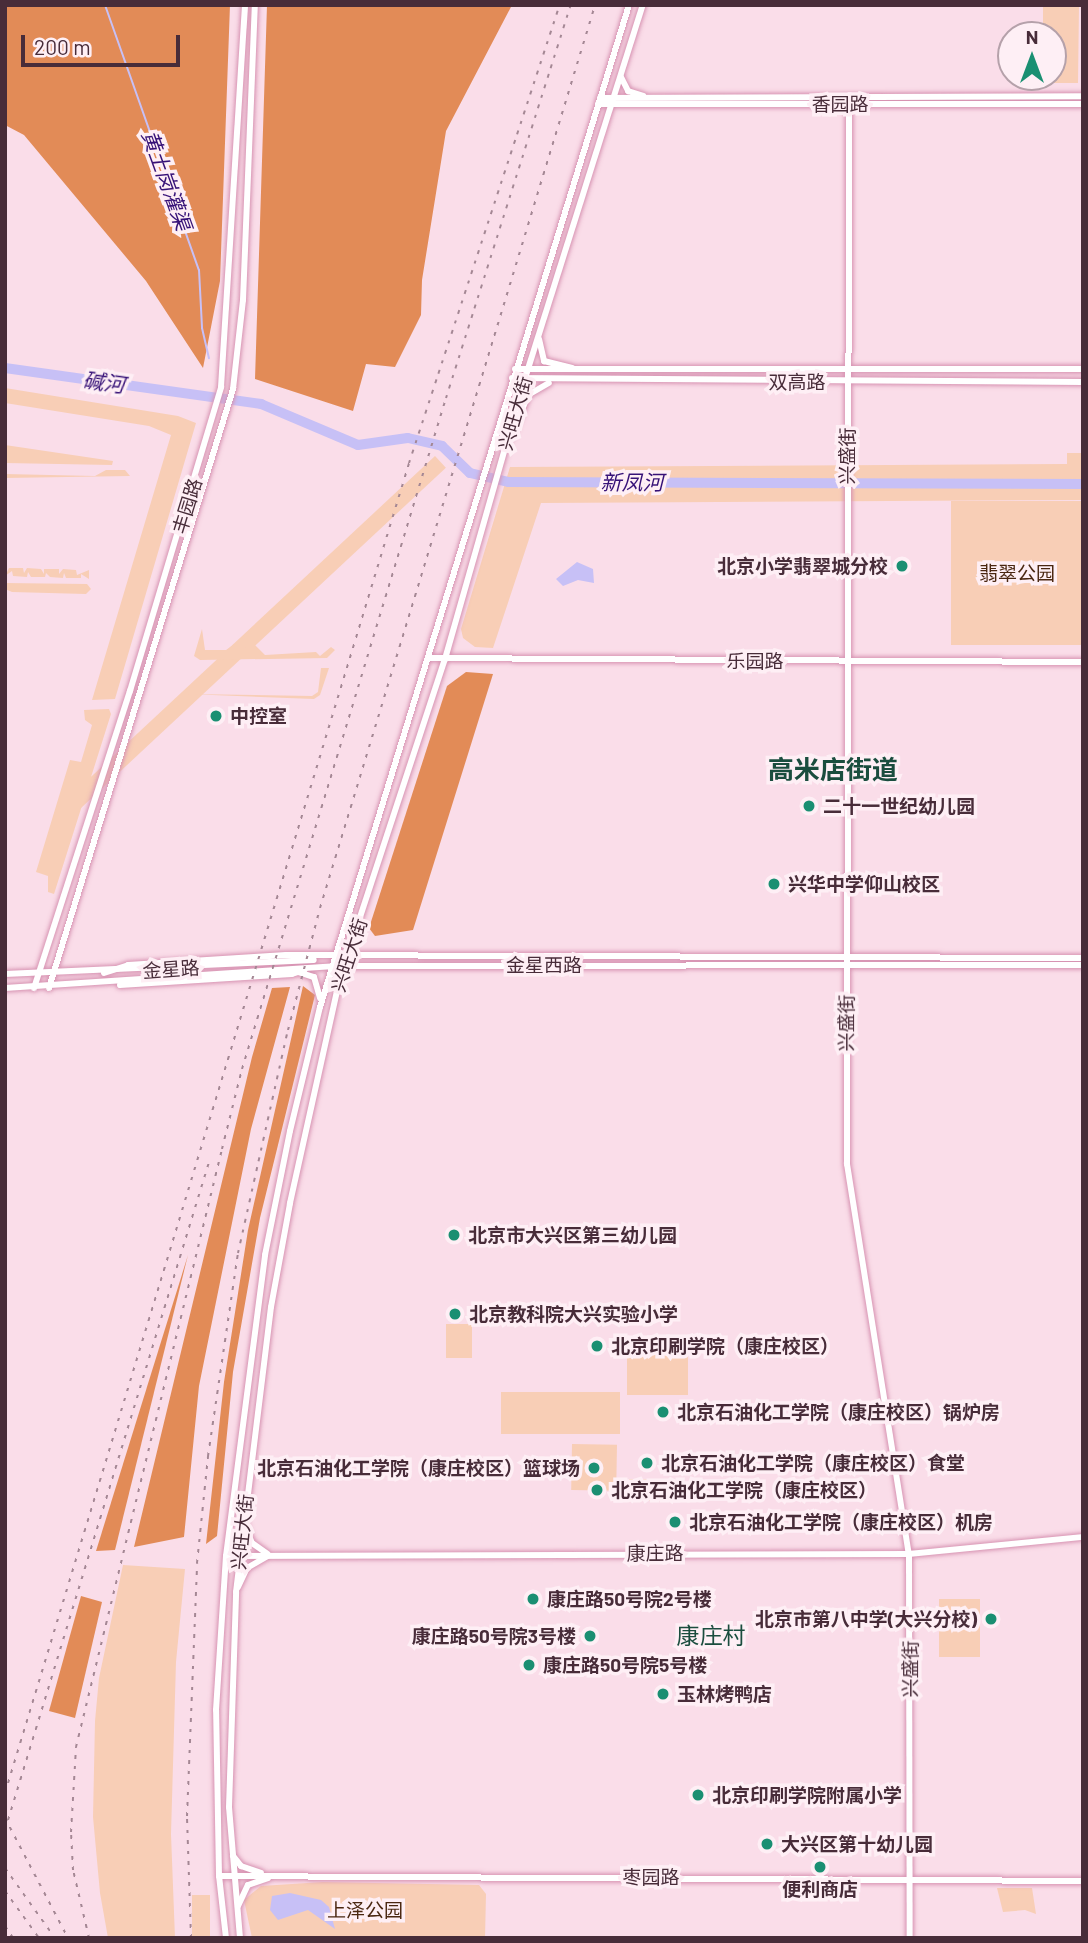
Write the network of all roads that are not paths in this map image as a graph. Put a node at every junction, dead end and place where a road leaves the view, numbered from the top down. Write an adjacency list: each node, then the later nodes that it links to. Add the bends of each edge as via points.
1 (245, 5): 12 (main road, 丰园路)
2 (255, 5): 13 (main road, 丰园路)
3 (629, 5): 8 (main road, 兴旺大街)
4 (643, 5): 5 (main road, 兴旺大街)
5 (621, 77): 6 (main road, via 628,91); 9 (main road, 兴旺大街)
6 (645, 96): 7 (main road, 香园路); 9 (main road, 香园路)
7 (1083, 96)
8 (599, 101): 9 (main road, 香园路); 16 (main road, 兴旺大街)
9 (614, 101): 10 (main road, 香园路); 15 (main road, 兴旺大街)
10 (849, 104): 11 (main road, 香园路); 21 (main road, 兴盛街)
11 (1083, 104)
12 (229, 298): 13 (main road, via 236,308); 14 (main road, 丰园路)
13 (243, 300): 17 (main road, 丰园路)
14 (227, 334): 17 (main road, via 234,331); 36 (main road, 丰园路, via 214,412)
15 (539, 334): 18 (main road, 兴旺大街); 23 (main road, via 540,354 549,365)
16 (524, 340): 18 (main road, via 528,345); 19 (main road, 兴旺大街)
17 (238, 342): 37 (main road, 丰园路, via 227,415)
18 (536, 342): 22 (main road, 兴旺大街)
19 (514, 369): 22 (main road, 双高路); 24 (main road, 兴旺大街)
20 (1083, 369): 21 (main road, 双高路)
21 (848, 370): 23 (main road, 双高路); 28 (main road, 兴盛街)
22 (527, 372): 23 (main road, 双高路); 25 (main road, 兴旺大街)
23 (594, 372)
24 (512, 378): 25 (main road, 双高路); 29 (main road, 兴旺大街)
25 (524, 381): 26 (main road, 双高路); 30 (main road, 兴旺大街)
26 (554, 381): 28 (main road, 双高路); 31 (main road, via 528,395)
27 (1083, 382): 28 (main road, 双高路)
28 (848, 383): 34 (main road, 兴盛街)
29 (507, 395): 30 (main road, via 515,393); 32 (main road, 兴旺大街)
30 (519, 399): 31 (main road, 兴旺大街)
31 (505, 447): 33 (main road, 兴旺大街)
32 (428, 659): 33 (main road, 乐园路); 39 (main road, 兴旺大街)
33 (445, 659): 34 (main road, 乐园路); 40 (main road, 兴旺大街)
34 (846, 662): 35 (main road, 乐园路); 38 (main road, 兴盛街)
35 (1083, 662)
36 (53, 932): 37 (main road, via 56,939); 50 (main road, 丰园路)
37 (66, 941): 51 (main road, 丰园路)
38 (846, 957): 40 (main road, 金星西路); 41 (main road, 金星西路); 45 (main road, 兴盛街)
39 (336, 958): 40 (main road, 金星西路); 43 (main road, 兴旺大街); 51 (main road, 金星西路, via 286,955 140,964 104,973)
40 (347, 958): 44 (main road, 兴旺大街)
41 (1083, 958)
42 (1083, 965): 45 (main road, 金星西路)
43 (334, 966): 44 (main road, 金星西路); 46 (main road, 金星西路); 56 (main road, 兴旺大街)
44 (344, 966): 45 (main road, 金星西路); 57 (main road, 兴旺大街, via 271,1307)
45 (846, 966): 59 (main road, 兴盛街, via 850,1203)
46 (312, 967): 47 (main road, 金星西路); 48 (main road)
47 (277, 968): 48 (main road); 52 (main road, 金星西路)
48 (298, 972): 52 (main road); 56 (main road, via 317,981)
49 (5, 974): 50 (main road)
50 (39, 975): 51 (main road); 54 (main road, 丰园路)
51 (55, 975): 55 (main road, 丰园路)
52 (90, 984): 55 (main road, 金星西路)
53 (5, 988): 54 (main road, 金星西路)
54 (34, 988): 55 (main road, 金星西路)
55 (49, 988)
56 (320, 1007): 61 (main road, 兴旺大街, via 265,1255)
57 (244, 1523): 60 (main road, via 252,1543); 62 (main road, 兴旺大街)
58 (1083, 1536): 59 (main road, 康庄路)
59 (909, 1554): 60 (main road, 康庄路); 68 (main road, 兴盛街)
60 (270, 1555): 62 (main road, 康庄路); 63 (main road, via 247,1568)
61 (226, 1556): 62 (main road, 康庄路); 65 (main road, 兴旺大街, via 216,1710)
62 (239, 1556): 63 (main road, 兴旺大街)
63 (236, 1592): 64 (main road, 兴旺大街, via 229,1738)
64 (231, 1851): 66 (main road, 兴旺大街); 67 (main road, via 248,1870)
65 (219, 1876): 66 (main road, 枣园路); 71 (main road, 兴旺大街)
66 (232, 1876): 67 (main road, 枣园路); 70 (main road, 兴旺大街)
67 (277, 1876): 68 (main road, 枣园路); 70 (main road, via 248,1885)
68 (910, 1880): 69 (main road, 枣园路); 73 (main road, 兴盛街)
69 (1083, 1881)
70 (237, 1915): 72 (main road, 兴旺大街)
71 (226, 1938)
72 (240, 1938)
73 (910, 1938)

